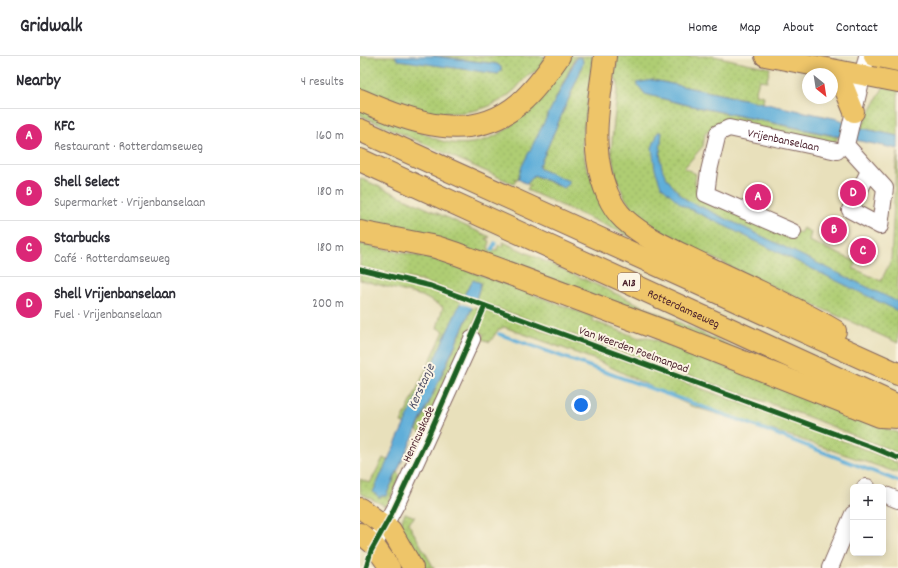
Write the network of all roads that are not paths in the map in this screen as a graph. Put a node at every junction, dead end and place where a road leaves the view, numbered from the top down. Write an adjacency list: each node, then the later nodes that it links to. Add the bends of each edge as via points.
1 (605, 56): 9 (highway)
2 (613, 56): 9 (highway)
3 (765, 56): 8 (main road)
4 (874, 56): 6 (main road)
5 (552, 61): 12 (highway, via 521,102 497,119 480,125 458,127 420,122)
6 (898, 61)
7 (865, 65): 8 (main road); 11 (main road); 13 (street)
8 (828, 68)
9 (602, 78): 21 (highway, via 598,122 599,163 609,196 623,218 645,235 807,314)
10 (838, 80): 13 (main road)
11 (898, 82)
12 (360, 100)
13 (853, 114): 15 (street)
14 (360, 130): 22 (highway, A13)
15 (843, 146): 17 (street); 19 (street, Vrijenbanselaan, via 729,128 718,133 706,194)
16 (360, 160): 23 (highway, Rotterdamseweg / A13)
17 (869, 170)
18 (360, 232): 24 (highway, via 436,247 457,254 669,333 880,416)
19 (793, 232)
20 (472, 339): 30 (street, Henricuskade)
21 (898, 368)
22 (898, 374)
23 (898, 406)
24 (898, 417)
25 (886, 495): 26 (street)
26 (898, 500)
27 (360, 508): 30 (main road)
28 (850, 520): 34 (street)
29 (360, 524): 30 (main road)
30 (386, 525): 31 (street, Henricuskade); 33 (main road)
31 (367, 539): 32 (main road)
32 (390, 568)
33 (413, 568)
34 (830, 568)

